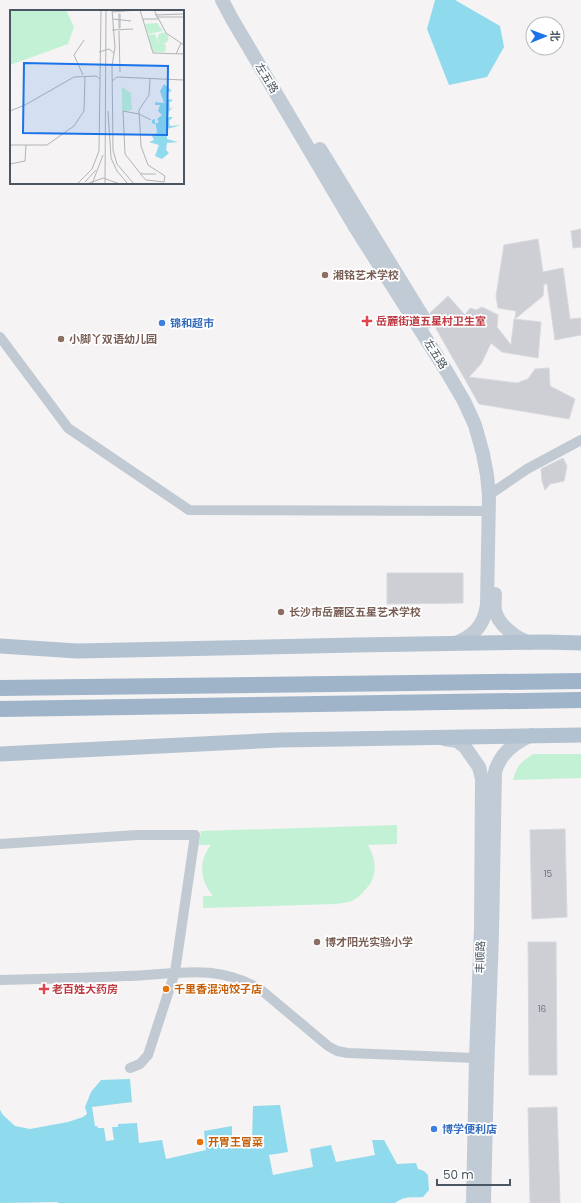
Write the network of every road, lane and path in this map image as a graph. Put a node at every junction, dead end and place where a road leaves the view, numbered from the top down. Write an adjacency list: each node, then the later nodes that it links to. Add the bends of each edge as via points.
1 (222, 0): 5 (main road, 左五路, via 351,220 464,401 475,425)
2 (230, 0): 5 (main road, 左五路, via 480,413 494,458)
3 (0, 337): 6 (street, via 68,428 189,510)
4 (581, 440): 5 (street, via 527,469)
5 (493, 492): 6 (main road, 左五路); 7 (main road, 左五路, via 495,610 511,633)
6 (488, 511): 9 (main road, 左五路, via 486,616 471,635)
7 (530, 642): 8 (main road); 9 (main road)
8 (581, 643)
9 (453, 644): 10 (main road, via 76,651)
10 (0, 646)
11 (581, 681): 13 (highway)
12 (0, 683): 13 (highway)
13 (76, 686): 14 (highway)
14 (0, 688)
15 (581, 700): 16 (highway)
16 (220, 706): 17 (highway); 18 (highway)
17 (0, 709)
18 (0, 720)
19 (532, 735): 20 (main road); 21 (main road); 29 (main road, via 518,742 503,756 494,772)
20 (581, 735)
21 (436, 738): 22 (main road, via 280,740); 26 (main road, 丰顺路, via 457,741 465,747 479,767 482,779 481,928)
22 (0, 754)
23 (0, 844): 24 (street, via 137,835 195,835)
24 (175, 972): 25 (street, via 139,976); 26 (street, via 216,973 247,982 260,989 337,1051 348,1054); 27 (street, via 148,1054 140,1064)
25 (0, 980)
26 (476, 1058): 28 (main road, 丰顺路)
27 (130, 1068)
28 (473, 1203)
29 (484, 1203)

